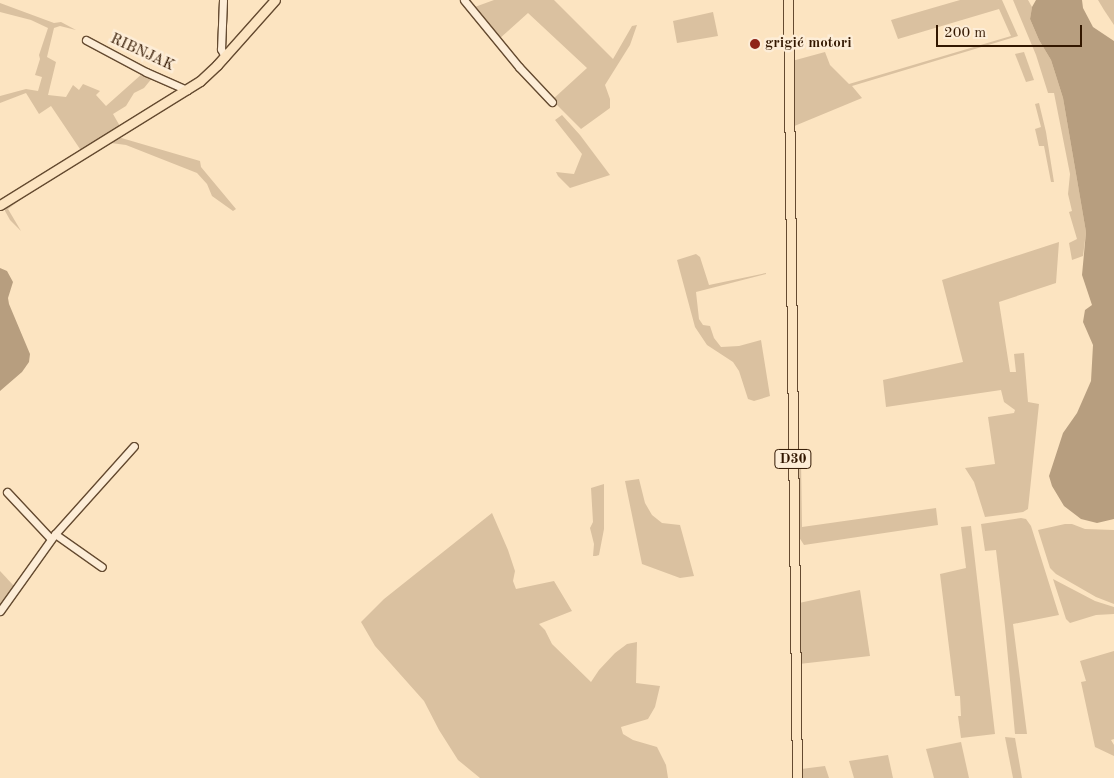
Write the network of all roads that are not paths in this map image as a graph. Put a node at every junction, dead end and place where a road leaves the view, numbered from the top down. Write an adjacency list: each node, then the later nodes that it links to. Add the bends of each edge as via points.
1 (223, 0): 6 (street, via 221,48)
2 (275, 0): 6 (main road)
3 (464, 0): 8 (street)
4 (788, 0): 15 (main road, D30)
5 (86, 40): 7 (street, RIBNJAK)
6 (225, 57): 7 (main road)
7 (187, 90): 9 (main road)
8 (552, 102)
9 (0, 205)
10 (134, 446): 12 (street)
11 (7, 492): 12 (street)
12 (53, 536): 13 (street); 14 (street)
13 (102, 567)
14 (0, 611)
15 (796, 778)

